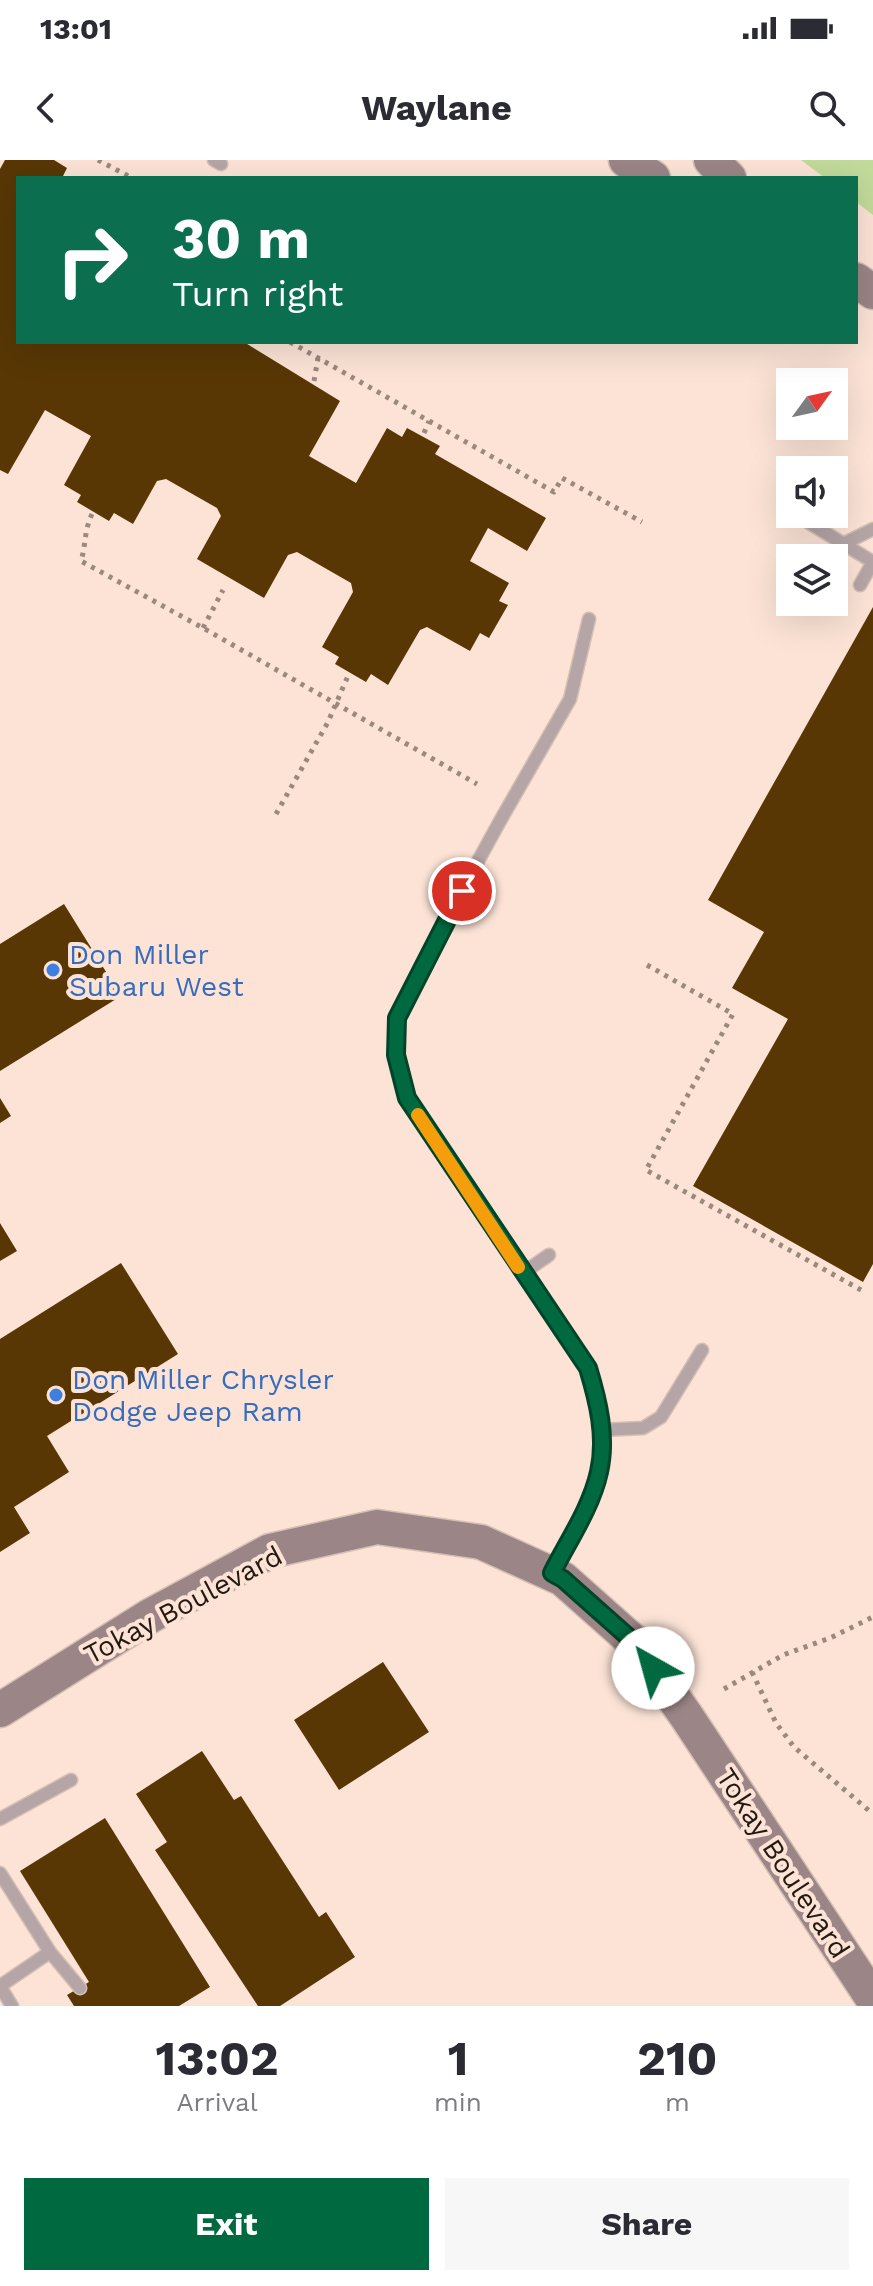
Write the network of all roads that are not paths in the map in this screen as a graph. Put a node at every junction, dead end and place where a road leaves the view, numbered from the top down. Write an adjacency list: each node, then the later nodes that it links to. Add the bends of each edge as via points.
1 (626, 160): 3 (street)
2 (711, 160): 4 (street)
3 (650, 176)
4 (727, 176)
5 (818, 528): 7 (lane)
6 (873, 529): 7 (lane)
7 (843, 544)
8 (848, 547): 9 (lane, via 873,562)
9 (860, 585)
10 (589, 619): 12 (lane, via 570,699 397,1018 396,1055 407,1098)
11 (549, 1255): 12 (lane)
12 (523, 1273): 14 (lane, via 588,1368)
13 (702, 1350): 14 (lane, via 661,1417 643,1428)
14 (601, 1430): 15 (lane, via 600,1470 591,1499)
15 (552, 1573): 16 (street, Tokay Boulevard, via 481,1542 377,1527 270,1551 150,1616); 23 (street, Tokay Boulevard, via 635,1643)
16 (0, 1710)
17 (71, 1780): 18 (lane)
18 (0, 1819)
19 (0, 1873): 20 (lane)
20 (50, 1952): 21 (lane); 22 (lane)
21 (0, 1986): 24 (lane)
22 (80, 1988)
23 (873, 1999)
24 (12, 2006)

